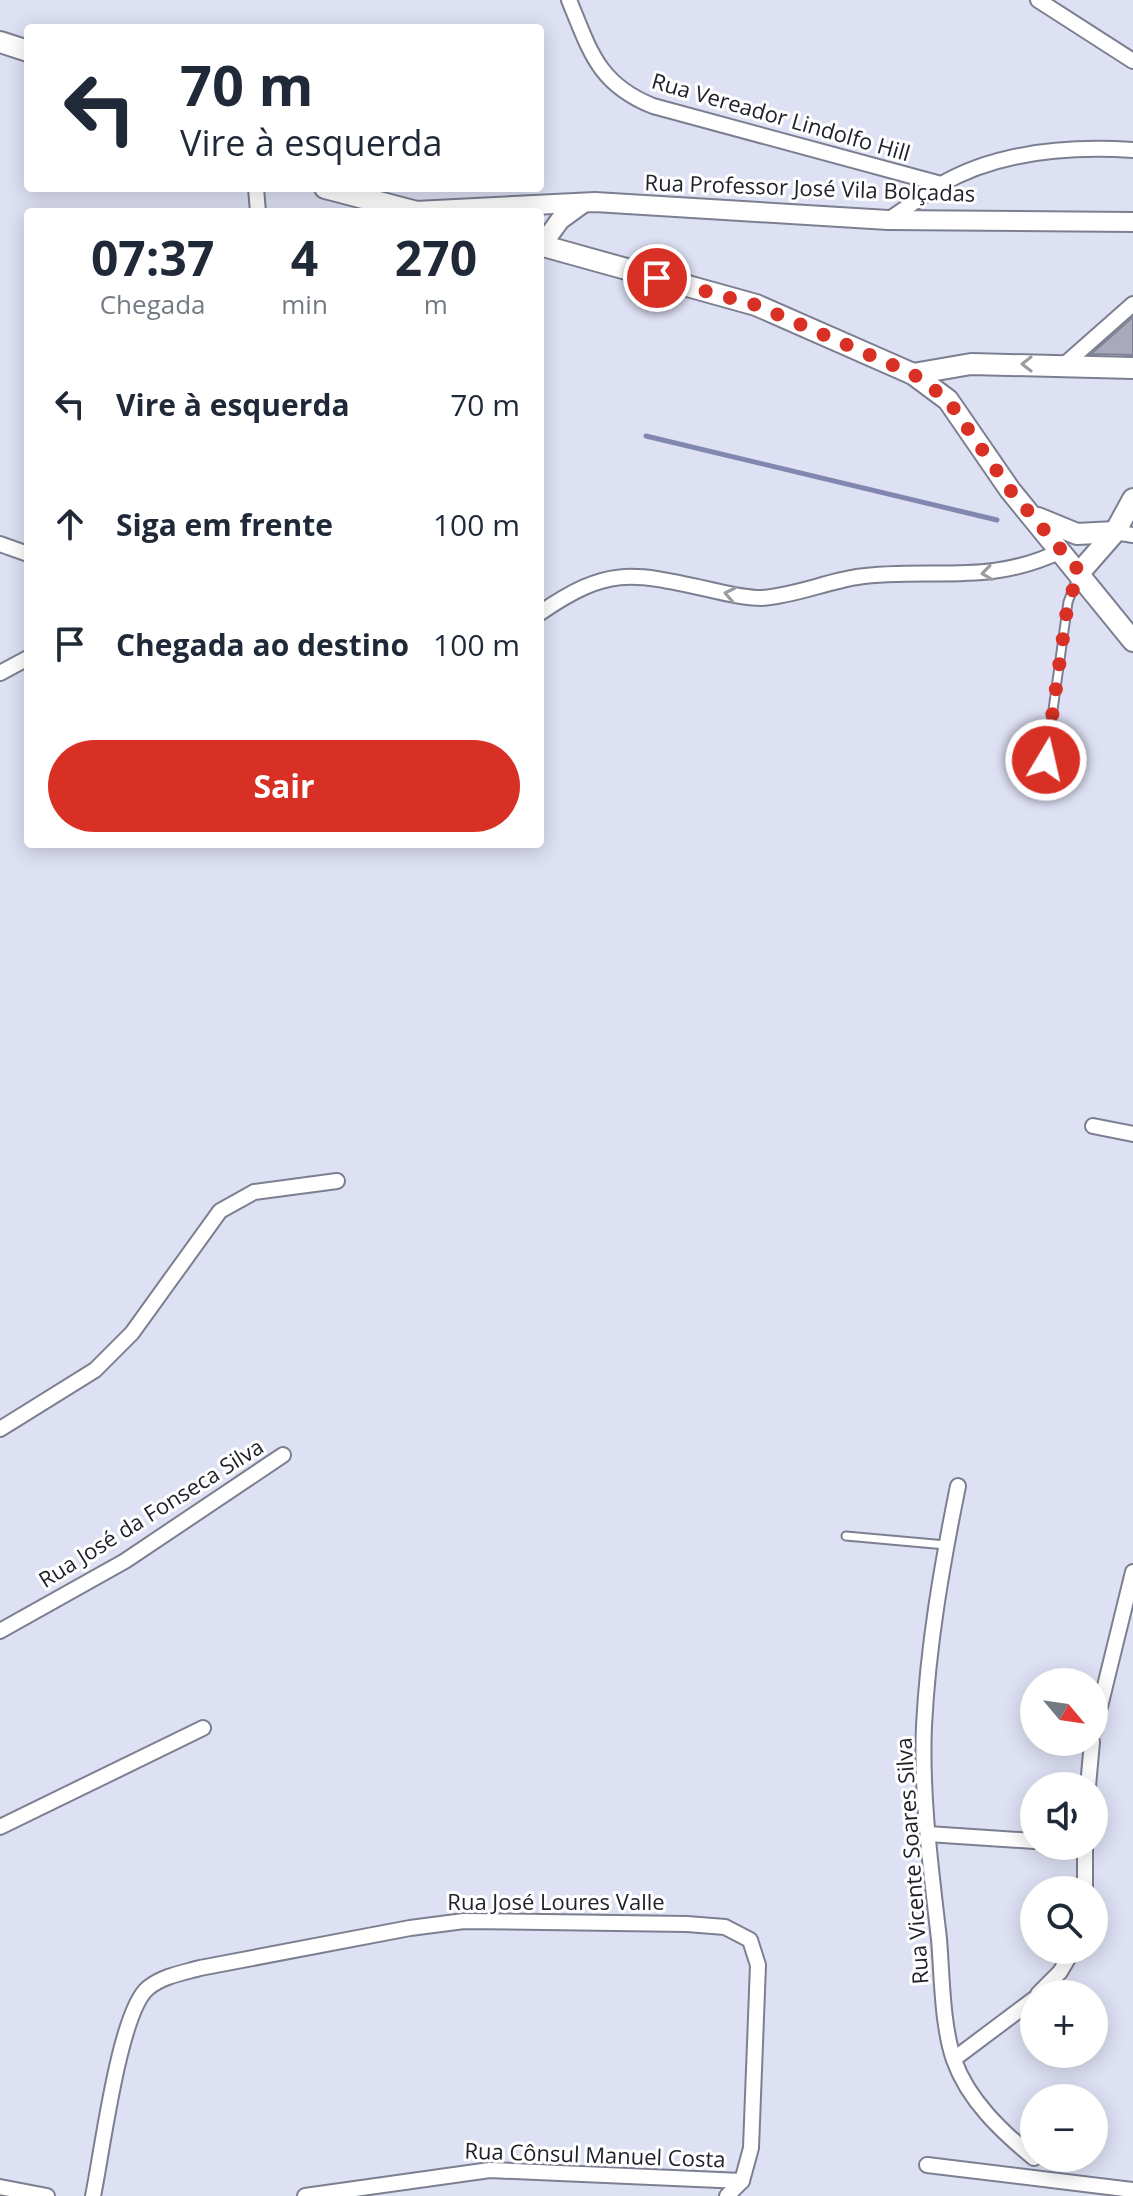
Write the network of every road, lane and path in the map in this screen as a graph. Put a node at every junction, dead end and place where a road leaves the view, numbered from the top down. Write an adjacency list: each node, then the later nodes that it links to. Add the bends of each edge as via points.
1 (569, 0): 7 (street, Rua Vereador Lindolfo Hill, via 600,70 629,96)
2 (1038, 0): 5 (street)
3 (0, 42): 4 (main road)
4 (24, 50)
5 (1133, 61)
6 (1133, 150): 7 (street, via 1053,151)
7 (941, 184): 12 (street)
8 (340, 192): 10 (main road)
9 (582, 204): 11 (street, Rua Professor José Vila Bolçadas); 12 (street, Rua Professor José Vila Bolçadas); 14 (street)
10 (401, 208)
11 (499, 208)
12 (888, 220): 13 (street, Rua Professor José Vila Bolçadas)
13 (1133, 222)
14 (544, 241)
15 (544, 246): 20 (main road, via 756,305)
16 (1133, 304): 18 (street)
17 (971, 364): 18 (main road, one-way to 17); 20 (main road); 21 (main road, via 960,371)
18 (1065, 364): 19 (main road)
19 (1133, 368)
20 (913, 374): 21 (main road)
21 (948, 400): 23 (main road)
22 (1133, 499): 24 (main road)
23 (1025, 508): 24 (main road, via 1077,534); 26 (main road)
24 (1124, 534): 28 (main road)
25 (0, 544): 27 (street)
26 (1061, 551): 28 (main road); 29 (street, one-way to 29, via 986,573 892,573 761,598 629,576 602,578)
27 (24, 553)
28 (1080, 572): 30 (main road); 33 (lane, via 1068,602)
29 (544, 610)
30 (1133, 641)
31 (24, 660): 32 (street)
32 (0, 673)
33 (1046, 760)
34 (1093, 1126): 35 (street)
35 (1133, 1134)
36 (337, 1181): 37 (street, via 254,1192 220,1211 132,1333 95,1370)
37 (0, 1429)
38 (283, 1455): 43 (street, Rua José da Fonseca Silva, via 125,1561)
39 (958, 1486): 41 (street, Rua Vicente Soares Silva)
40 (846, 1536): 41 (lane)
41 (946, 1545): 47 (street, Rua Vicente Soares Silva, via 934,1611 924,1729)
42 (1133, 1572): 44 (street)
43 (0, 1631)
44 (1108, 1674)
45 (203, 1728): 46 (street)
46 (0, 1827)
47 (928, 1834): 48 (street); 52 (street, Rua Vicente Soares Silva)
48 (1020, 1840)
49 (1065, 1964): 50 (street)
50 (1052, 1980)
51 (1020, 2010): 52 (street)
52 (954, 2059): 53 (street, Rua Vicente Soares Silva, via 990,2118)
53 (1020, 2145)
54 (927, 2165): 57 (street)
55 (1052, 2172): 57 (street, Rua Vicente Soares Silva)
56 (742, 2181): 61 (street, Rua José Loures Valle, via 751,2148 758,1965 750,1940 725,1927 687,1924 464,1921 200,1968 147,1988 134,2006 124,2038); 62 (street, Rua Cônsul Manuel Costa, via 490,2170); 63 (street)
57 (1064, 2181): 59 (street)
58 (0, 2187): 60 (street)
59 (1133, 2190)
60 (47, 2196)
61 (93, 2196)
62 (305, 2196)
63 (727, 2196)

